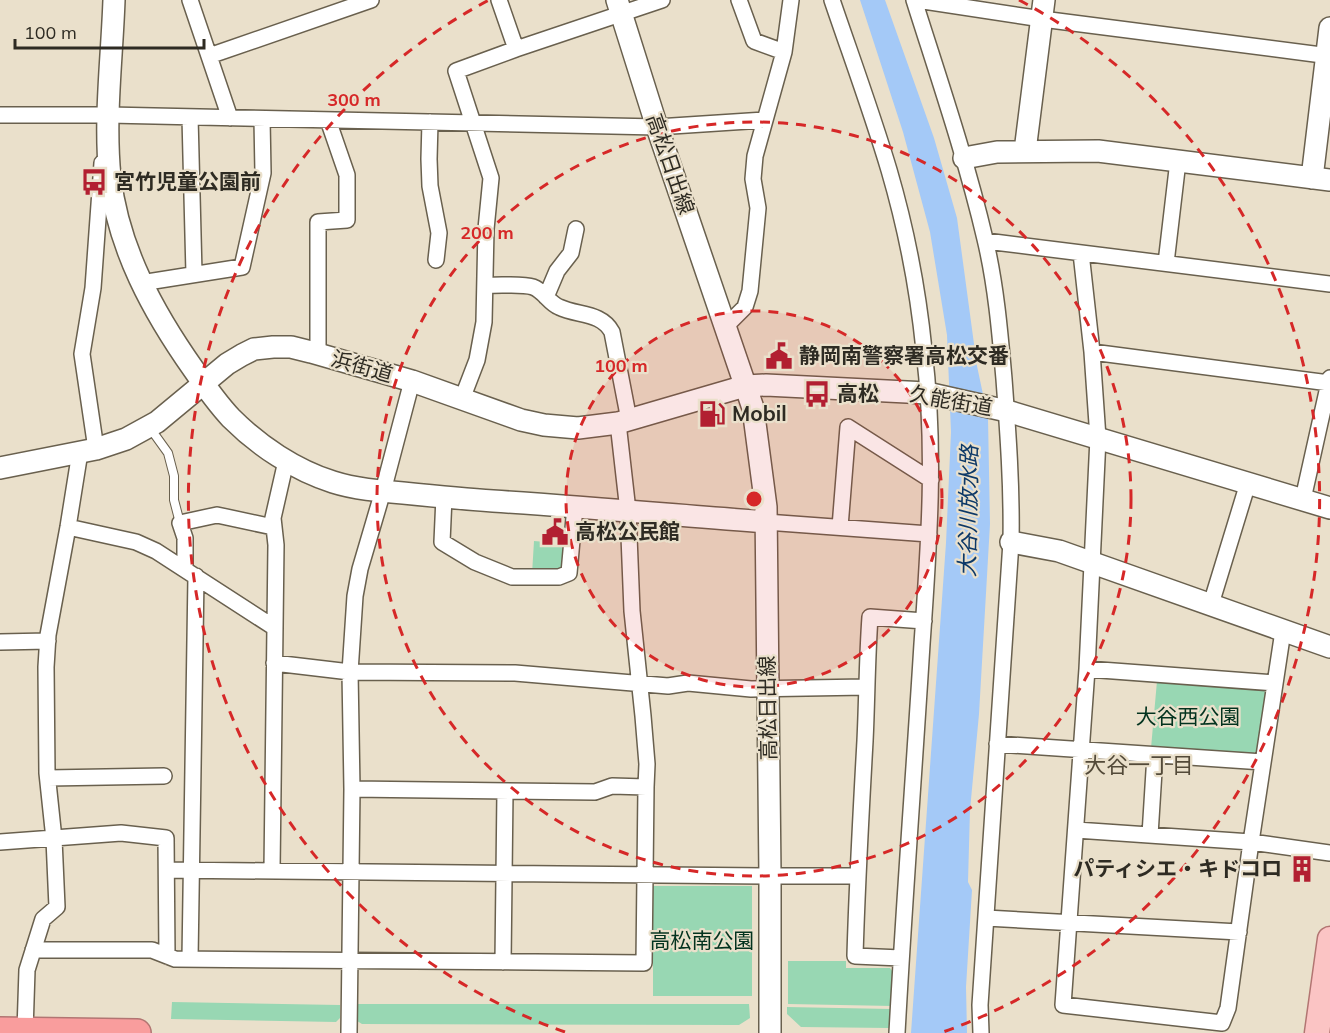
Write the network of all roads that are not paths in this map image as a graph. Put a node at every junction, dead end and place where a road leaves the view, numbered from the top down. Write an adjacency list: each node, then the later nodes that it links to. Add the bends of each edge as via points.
1 (114, 0): 21 (street)
2 (190, 0): 15 (street)
3 (371, 0): 15 (street)
4 (499, 0): 13 (street)
5 (662, 0): 10 (street)
6 (739, 0): 14 (street, via 754,41)
7 (791, 0): 14 (street)
8 (832, 0): 48 (street, via 897,202 915,289)
9 (916, 0): 11 (street); 28 (street)
10 (619, 7): 13 (street); 26 (street, 高松日出線)
11 (1043, 10): 16 (street); 27 (street)
12 (1330, 28): 16 (street)
13 (516, 49): 25 (street, via 456,71)
14 (784, 52): 23 (street)
15 (209, 56): 19 (street)
16 (1328, 56): 30 (street)
17 (0, 115): 21 (street)
18 (190, 117): 19 (street); 21 (street); 36 (street)
19 (230, 118): 20 (street)
20 (262, 119): 22 (street); 36 (street, via 263,173 242,267)
21 (109, 120): 37 (street, via 112,190); 54 (street, via 100,180 93,288 82,354)
22 (328, 120): 24 (street); 43 (street, via 347,175 347,220 318,222)
23 (765, 120): 26 (street); 41 (street, via 755,156 753,179 758,208 750,291 745,307)
24 (430, 122): 25 (street); 34 (street, via 430,186 439,233)
25 (474, 122): 26 (street); 39 (street, via 491,178)
26 (657, 127): 41 (street, 高松日出線)
27 (1026, 151): 28 (street); 29 (street, via 1098,151)
28 (964, 158): 32 (street)
29 (1178, 161): 30 (street); 35 (street)
30 (1321, 179)
31 (576, 229): 40 (street, via 571,254 557,271)
32 (986, 241): 33 (street); 50 (street, via 1000,334)
33 (1081, 253): 35 (street); 42 (street)
34 (436, 260)
35 (1166, 263): 38 (street)
36 (194, 274): 37 (street)
37 (141, 283): 46 (street)
38 (1330, 284)
39 (486, 285): 40 (street, via 532,286); 49 (street, via 477,360)
40 (546, 297): 51 (street, via 556,306 607,323 612,332)
41 (725, 327): 47 (street)
42 (1092, 352): 44 (street); 53 (street)
43 (318, 354): 45 (street, 浜街道); 46 (street, 浜街道, via 291,347 254,349 227,364)
44 (1329, 380): 61 (street)
45 (411, 381): 49 (street, 浜街道); 59 (street)
46 (204, 384): 52 (street, 浜街道); 55 (street, via 237,423)
47 (745, 386): 48 (street, 久能街道); 51 (street, 浜街道); 65 (street, 高松日出線, via 759,446)
48 (927, 393): 50 (street, 久能街道); 57 (street)
49 (462, 399): 51 (street, 浜街道, via 544,426 578,428)
50 (1006, 411): 53 (street, 久能街道); 71 (street, via 1012,484)
51 (623, 422): 64 (street)
52 (149, 427): 54 (street, 浜街道); 66 (lane, via 168,453)
53 (1098, 438): 58 (street, 久能街道); 72 (street)
54 (88, 451): 56 (street, 浜街道); 68 (street)
55 (286, 461): 59 (street, via 334,483); 67 (street)
56 (0, 468)
57 (931, 480): 69 (street, via 848,427); 70 (street)
58 (1248, 483): 61 (street, 久能街道); 74 (street)
59 (383, 491): 60 (street); 83 (street, via 355,596)
60 (444, 497): 62 (street); 62 (street, via 442,542 475,562 512,577 559,577 569,573)
61 (1303, 499): 63 (street, 久能街道)
62 (576, 507): 64 (street)
63 (1330, 508)
64 (628, 511): 65 (street); 84 (street)
65 (766, 522): 69 (street); 87 (street, 高松日出線)
66 (180, 523): 67 (street, via 217,515); 73 (street)
67 (273, 526): 76 (street)
68 (68, 527): 73 (street, via 136,542); 78 (street)
69 (840, 527): 70 (street)
70 (929, 534): 75 (street)
71 (1011, 542): 72 (street, via 1052,549); 88 (street)
72 (1092, 562): 74 (street); 82 (street)
73 (190, 573): 76 (street); 104 (street)
74 (1211, 604): 77 (street)
75 (924, 621): 86 (street, via 870,617); 117 (street)
76 (275, 628): 81 (street)
77 (1283, 631): 80 (street); 85 (street)
78 (48, 641): 79 (street); 93 (street)
79 (0, 642)
80 (1330, 647)
81 (274, 663): 83 (street); 105 (street)
82 (1087, 669): 85 (street); 89 (street)
83 (350, 672): 84 (street, via 492,672); 95 (street)
84 (639, 682): 87 (street); 94 (street)
85 (1274, 682): 91 (street)
86 (866, 687): 87 (street); 110 (street)
87 (767, 688): 109 (street, 高松日出線)
88 (997, 744): 89 (street); 111 (street)
89 (1082, 750): 90 (street); 97 (street)
90 (1155, 755): 91 (street); 98 (street)
91 (1263, 762): 101 (street)
92 (164, 776): 93 (street)
93 (48, 778): 99 (street)
94 (646, 787): 96 (street, via 612,786 595,792); 108 (street)
95 (352, 789): 96 (street); 106 (street)
96 (505, 791): 107 (street)
97 (1076, 830): 98 (street); 112 (street)
98 (1150, 835): 101 (street)
99 (54, 839): 100 (street); 103 (street, via 121,833 166,838); 115 (street, via 57,908 43,919)
100 (0, 842)
101 (1251, 842): 102 (street); 113 (street)
102 (1330, 853)
103 (166, 870): 104 (street); 116 (street)
104 (191, 870): 105 (street); 118 (street)
105 (272, 870): 106 (street)
106 (350, 871): 107 (street); 119 (street)
107 (504, 873): 108 (street); 120 (street)
108 (645, 875): 109 (street); 120 (street, via 644,963)
109 (770, 876): 110 (street); 124 (street, 高松日出線)
110 (857, 876): 117 (street, via 855,956)
111 (986, 918): 112 (street); 126 (street)
112 (1068, 922): 113 (street); 113 (street, via 1063,1005 1222,1023 1228,1008)
113 (1239, 932)
114 (1330, 939): 127 (main road)
115 (33, 950): 116 (street, via 152,951); 121 (street)
116 (167, 956): 118 (street)
117 (901, 958): 125 (street)
118 (190, 959): 119 (street)
119 (349, 960): 120 (street); 123 (street)
120 (503, 962)
121 (12, 1031): 122 (highway)
122 (138, 1033)
123 (349, 1033)
124 (770, 1033)
125 (897, 1033)
126 (981, 1033)
127 (1317, 1033)

